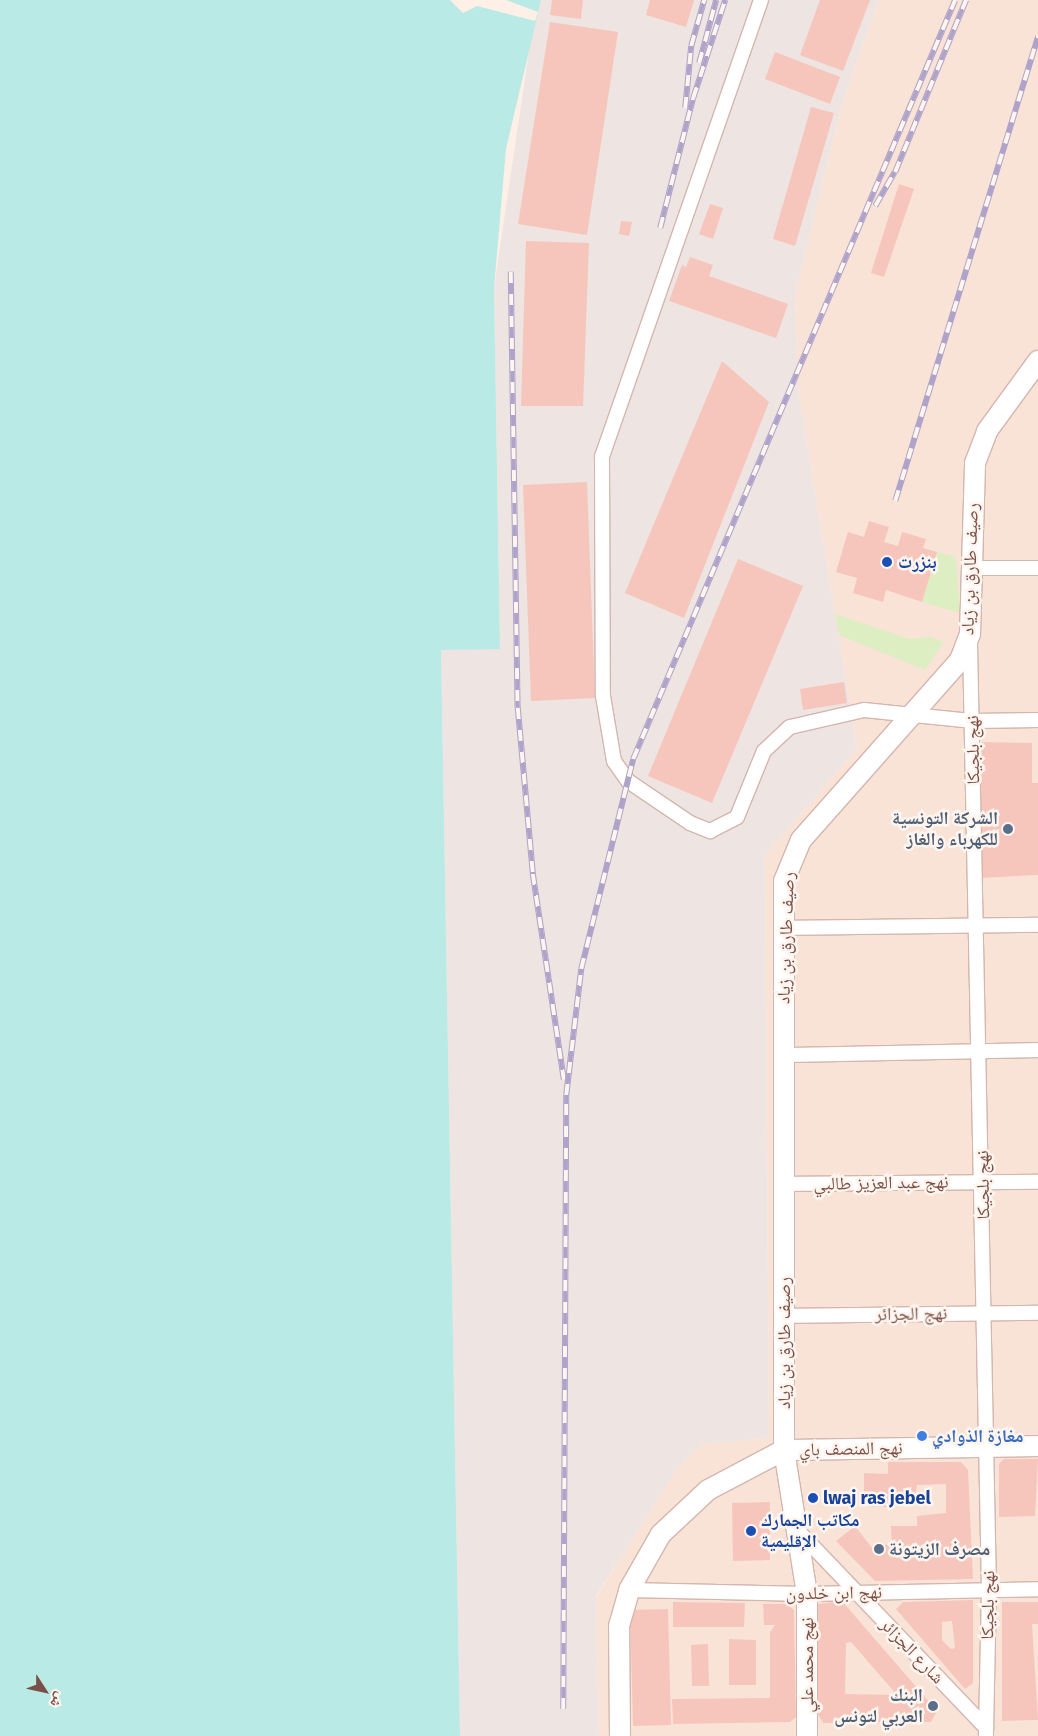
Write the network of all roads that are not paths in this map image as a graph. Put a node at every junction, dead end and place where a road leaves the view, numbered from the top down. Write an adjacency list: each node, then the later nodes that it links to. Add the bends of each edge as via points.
1 (761, 0): 6 (street, via 602,456 607,733 614,761 628,781 690,823 710,830 738,817 764,751 779,733 851,712)
2 (1038, 361): 3 (main road, رصيف طارق بن زياد, via 980,445 973,483)
3 (972, 568): 4 (street); 5 (main road, رصيف طارق بن زياد)
4 (1038, 568)
5 (970, 634): 6 (main road, رصيف طارق بن زياد, via 960,660); 8 (street, نهج بلجيكا)
6 (914, 716): 8 (street); 11 (main road, رصيف طارق بن زياد, via 801,840 784,881)
7 (1038, 720): 8 (street)
8 (973, 721): 10 (street, نهج بلجيكا)
9 (1038, 925): 10 (street)
10 (978, 926): 11 (street); 13 (street, نهج بلجيكا)
11 (784, 928): 14 (main road, رصيف طارق بن زياد)
12 (1038, 1050): 13 (street)
13 (980, 1051): 14 (street); 15 (street, نهج بلجيكا)
14 (784, 1055): 17 (main road, رصيف طارق بن زياد)
15 (983, 1181): 16 (street, نهج عبد العزيز طالبي); 17 (street, نهج عبد العزيز طالبي); 18 (street, نهج بلجيكا)
16 (1038, 1182)
17 (784, 1184): 20 (main road, رصيف طارق بن زياد)
18 (984, 1313): 19 (street, نهج الجزائر); 20 (street, نهج الجزائر); 22 (street, نهج بلجيكا)
19 (1038, 1313)
20 (784, 1316): 23 (main road, رصيف طارق بن زياد)
21 (1038, 1446): 22 (main road, نهج المنصف باي)
22 (986, 1447): 23 (main road, نهج المنصف باي); 25 (street, نهج بلجيكا)
23 (784, 1450): 24 (main road, رصيف طارق بن زياد); 27 (main road, via 708,1490 683,1510 661,1534)
24 (797, 1530): 28 (street, شارع الجزائر); 29 (main road, رصيف طارق بن زياد)
25 (989, 1589): 26 (street, نهج ابن خلدون); 28 (street, نهج ابن خلدون); 30 (street, نهج بلجيكا)
26 (1038, 1589)
27 (629, 1590): 29 (street, نهج ابن خلدون); 31 (main road, via 619,1626)
28 (855, 1593): 29 (street, نهج ابن خلدون); 30 (street, شارع الجزائر)
29 (806, 1594): 32 (main road, نهج محمد علي)
30 (986, 1732)
31 (620, 1736)
32 (807, 1736)

